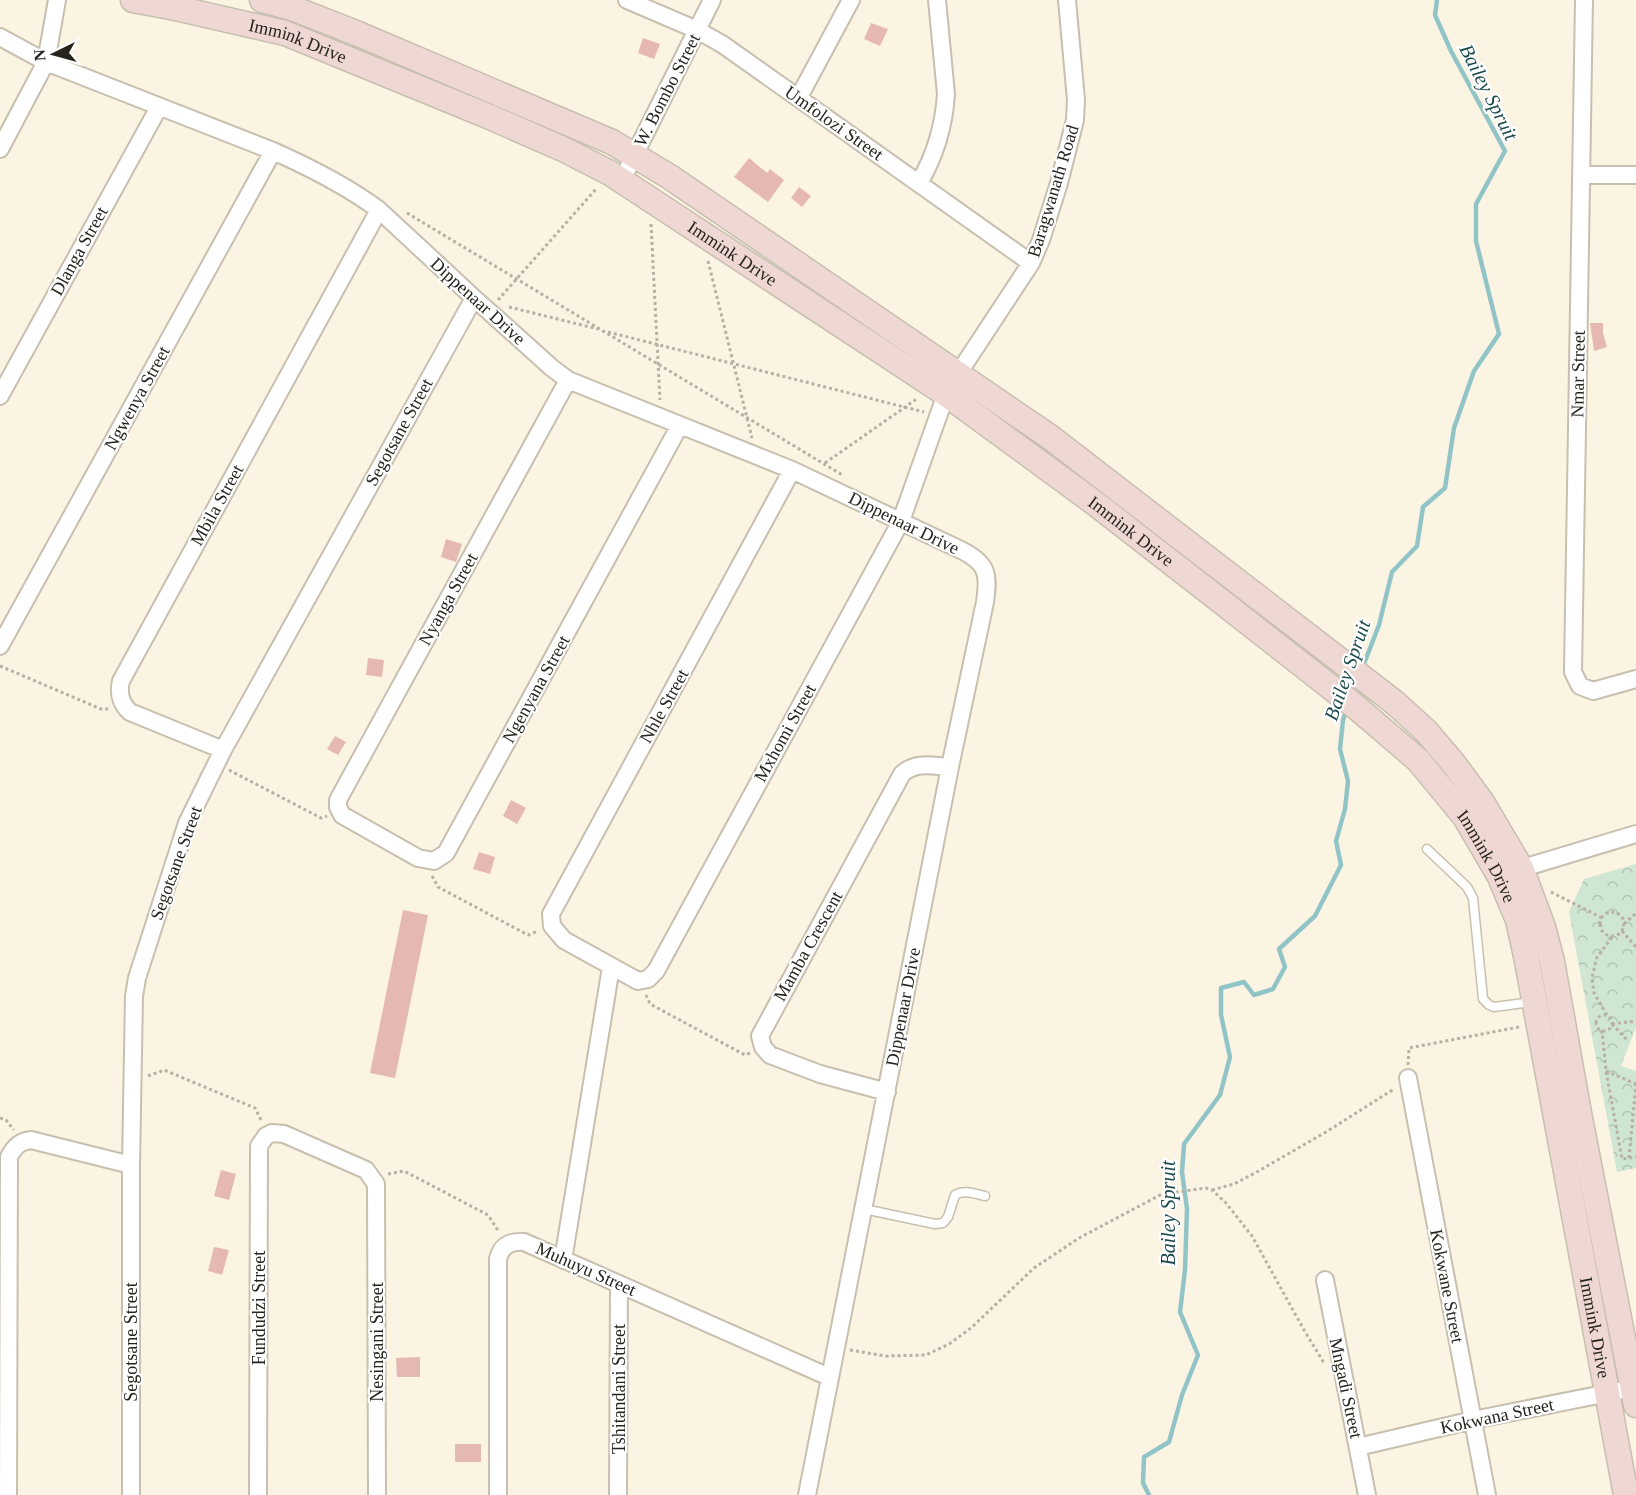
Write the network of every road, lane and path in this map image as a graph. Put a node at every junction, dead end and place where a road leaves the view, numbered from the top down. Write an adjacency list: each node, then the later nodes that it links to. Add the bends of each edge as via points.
1 (57, 0): 14 (street)
2 (133, 0): 12 (main road, Immink Drive)
3 (262, 0): 10 (main road, Immink Drive)
4 (627, 0): 11 (street, Umfolozi Street)
5 (712, 0): 11 (street, W. Bombo Street)
6 (851, 0): 15 (street)
7 (937, 0): 23 (street, via 945,108 937,143)
8 (1067, 0): 28 (street, Baragwanath Road, via 1075,120 1059,183)
9 (1584, 0): 20 (street, Nmar Street)
10 (297, 4): 12 (street); 19 (main road, Immink Drive)
11 (697, 30): 15 (street, Umfolozi Street); 19 (street, W. Bombo Street)
12 (285, 33): 22 (main road, Immink Drive, via 490,117)
13 (0, 37): 14 (street, Dippenaar Drive)
14 (46, 62): 16 (street, Dippenaar Drive); 17 (street)
15 (799, 97): 23 (street, Umfolozi Street)
16 (159, 106): 18 (street, Dippenaar Drive); 37 (street, Dlanga Street)
17 (0, 149)
18 (273, 151): 25 (street, Dippenaar Drive); 49 (street, Ngwenya Street)
19 (634, 154): 22 (street, W. Bombo Street); 36 (main road, Immink Drive, via 732,218)
20 (1581, 175): 21 (street); 51 (street, Nmar Street, via 1573,672 1580,686 1593,691)
21 (1636, 175)
22 (616, 177): 24 (main road, Immink Drive); 29 (path)
23 (920, 183): 28 (street, Umfolozi Street)
24 (650, 199): 27 (main road, Immink Drive); 32 (path)
25 (379, 210): 30 (street, Dippenaar Drive); 52 (street, Mbila Street, via 121,681)
26 (405, 212): 29 (path)
27 (713, 240): 34 (path, via 706,251); 36 (main road, Immink Drive)
28 (1031, 263): 36 (street, Baragwanath Road)
29 (517, 279): 31 (path); 31 (path, via 495,303)
30 (474, 298): 35 (street, Dippenaar Drive); 53 (street, Segotsane Street)
31 (602, 330): 32 (path); 33 (path)
32 (657, 344): 33 (path); 34 (path)
33 (658, 364): 41 (path); 42 (path)
34 (734, 364): 39 (path); 42 (path)
35 (568, 380): 41 (street, Dippenaar Drive); 55 (street, Nyanga Street, via 338,800)
36 (952, 384): 48 (street, Mxhomi Street); 59 (main road, Immink Drive, via 1418,760); 59 (main road, Immink Drive, via 1050,437 1361,676 1426,731 1482,802)
37 (0, 396)
38 (920, 397): 39 (path)
39 (904, 408): 40 (path); 45 (path)
40 (929, 414)
41 (661, 417): 43 (street, Dippenaar Drive)
42 (747, 417): 44 (path, via 752,438); 45 (path)
43 (680, 425): 44 (street, Dippenaar Drive); 58 (street, Ngenyana Street, via 446,853 434,861)
44 (750, 453): 46 (street, Dippenaar Drive)
45 (825, 464): 46 (path); 47 (path)
46 (799, 473): 48 (street, Dippenaar Drive); 64 (street, Nhle Street, via 554,908)
47 (851, 480)
48 (901, 521): 54 (street, Dippenaar Drive, via 970,555 983,565 986,573 985,602); 69 (street, Mxhomi Street, via 656,971 648,979)
49 (0, 646)
50 (0, 666): 52 (path, via 101,709)
51 (1636, 679)
52 (126, 708): 53 (street)
53 (220, 757): 55 (path, via 321,818); 79 (street, Segotsane Street, via 187,823 137,978)
54 (950, 767): 76 (street, Mamba Crescent, via 917,765 902,774 763,1028); 81 (street, Dippenaar Drive)
55 (343, 814): 58 (street)
56 (1636, 834): 59 (street)
57 (1427, 849): 70 (lane, via 1467,887 1473,898 1483,999 1494,1007)
58 (424, 861): 64 (path, via 438,887 528,935)
59 (1510, 873): 60 (main road, Immink Drive); 70 (main road, Immink Drive)
60 (1530, 892): 62 (path, via 1543,888); 98 (main road, Immink Drive, via 1552,961)
61 (1636, 914): 63 (path)
62 (1602, 918): 63 (path, via 1615,912); 66 (path, via 1603,932)
63 (1624, 924): 65 (path)
64 (552, 926): 68 (street, via 564,940)
65 (1622, 932): 66 (path); 67 (path)
66 (1613, 936): 71 (path, via 1596,957 1592,978 1594,993)
67 (1636, 947)
68 (611, 968): 69 (street); 91 (street)
69 (638, 981): 76 (path, via 650,1004 745,1055)
70 (1536, 1012): 78 (path, via 1410,1048); 97 (main road, Immink Drive)
71 (1607, 1015): 73 (path); 74 (path, via 1601,1015 1596,1022)
72 (1636, 1021): 73 (path)
73 (1612, 1024): 74 (path); 75 (path)
74 (1602, 1030): 77 (path)
75 (1627, 1040)
76 (763, 1047): 81 (street, via 770,1055 820,1074)
77 (1606, 1071): 80 (path); 84 (path, via 1622,1159)
78 (1408, 1078): 87 (path, via 1384,1097 1255,1173); 99 (street, Kokwane Street)
79 (133, 1081): 82 (path, via 164,1070 255,1108); 85 (street, Segotsane Street)
80 (1636, 1084): 84 (path)
81 (887, 1092): 89 (street, Dippenaar Drive)
82 (273, 1134): 86 (street, via 284,1134 366,1170); 103 (street, Fundudzi Street, via 263,1138 259,1146)
83 (1636, 1157): 84 (path)
84 (1629, 1158)
85 (131, 1165): 101 (street, via 31,1140 18,1145 9,1157); 102 (street, Segotsane Street)
86 (374, 1183): 90 (path, via 404,1172 488,1215); 104 (street, Nesingani Street)
87 (1212, 1190): 94 (path, via 1162,1194 1079,1238 1034,1268 971,1328 926,1355 886,1356); 95 (path, via 1252,1236)
88 (985, 1196): 89 (lane, via 959,1192 948,1217 935,1224)
89 (864, 1209): 94 (street, Dippenaar Drive)
90 (507, 1245): 91 (street, Muhuyu Street, via 524,1242); 105 (street, via 498,1259)
91 (563, 1260): 93 (street, Muhuyu Street)
92 (1324, 1280): 100 (street, Mngadi Street)
93 (619, 1284): 96 (street, Muhuyu Street); 106 (street, Tshitandani Street)
94 (836, 1348): 96 (street, Dippenaar Drive)
95 (1326, 1366)
96 (829, 1377): 107 (street, Dippenaar Drive)
97 (1606, 1394): 98 (street, Kokwana Street); 99 (street, Kokwana Street); 110 (main road, Immink Drive)
98 (1635, 1394)
99 (1473, 1420): 100 (street, Kokwana Street); 109 (street, Kokwane Street)
100 (1358, 1447): 108 (street, Mngadi Street)
101 (8, 1495)
102 (131, 1495)
103 (258, 1495)
104 (377, 1495)
105 (498, 1495)
106 (618, 1495)
107 (807, 1495)
108 (1367, 1495)
109 (1487, 1495)
110 (1626, 1495)

